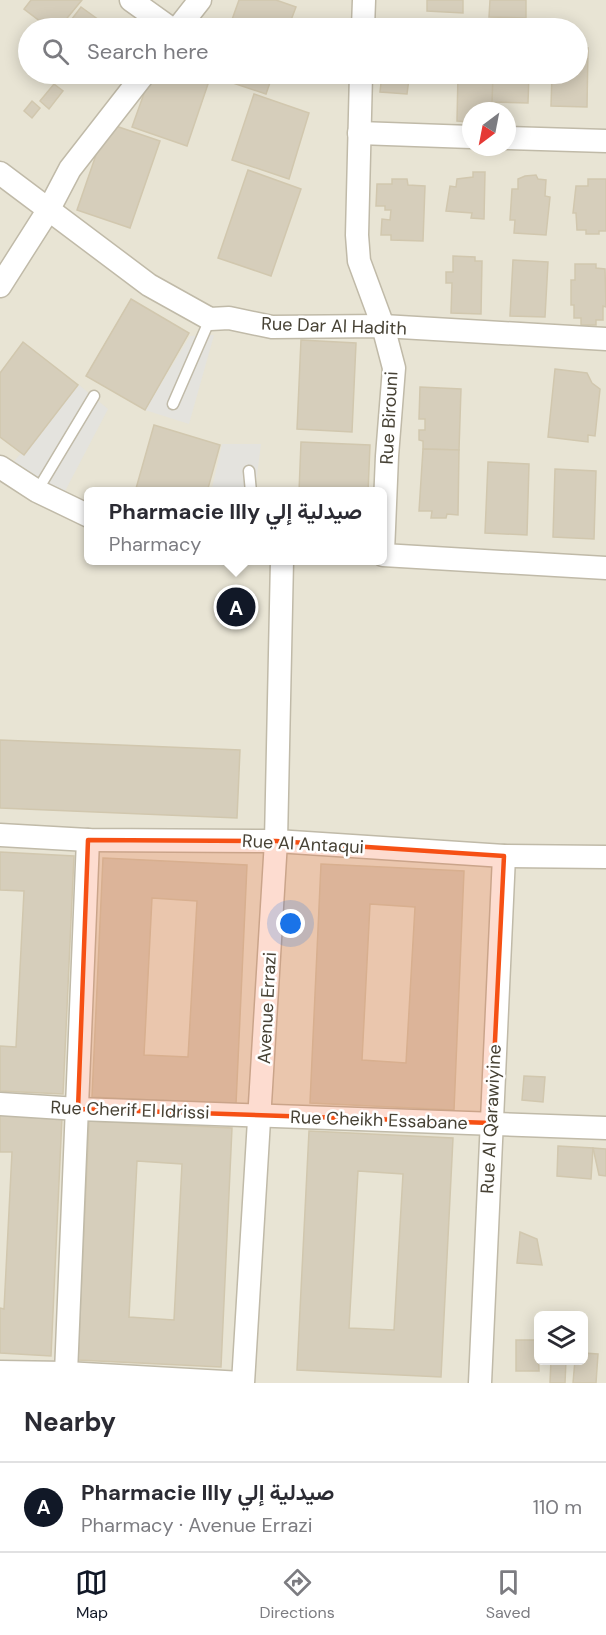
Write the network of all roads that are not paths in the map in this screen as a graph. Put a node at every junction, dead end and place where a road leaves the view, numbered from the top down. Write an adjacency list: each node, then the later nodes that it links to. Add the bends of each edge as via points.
1 (131, 0): 4 (street)
2 (200, 0): 5 (street)
3 (364, 0): 6 (street)
4 (156, 18)
5 (186, 18)
6 (363, 18)
7 (136, 84): 14 (street, via 70,169)
8 (361, 84): 9 (street, Rue Birouni)
9 (359, 133): 10 (street); 17 (street, Rue Birouni, via 359,261)
10 (462, 136)
11 (516, 138): 12 (street)
12 (606, 141)
13 (0, 173): 14 (street, Rue Dar Al Hadith)
14 (49, 209): 15 (street); 16 (street, Rue Dar Al Hadith, via 149,285)
15 (0, 286)
16 (210, 319): 17 (street, Rue Dar Al Hadith, via 229,318 272,327); 20 (lane)
17 (383, 326): 18 (street, Rue Dar Al Hadith); 24 (street, Rue Birouni, via 394,368)
18 (606, 339)
19 (94, 396): 25 (lane)
20 (173, 404)
21 (0, 466): 25 (street)
22 (249, 471): 23 (lane)
23 (251, 487)
24 (386, 487)
25 (37, 491): 26 (street)
26 (84, 514)
27 (387, 553): 29 (street)
28 (282, 565): 32 (street, Avenue Errazi)
29 (606, 568)
30 (0, 835): 31 (street, Rue Al Antaqui)
31 (88, 840): 32 (street, Rue Al Antaqui); 36 (street)
32 (276, 841): 33 (street, Rue Al Antaqui); 37 (street, Avenue Errazi)
33 (504, 856): 34 (street, Rue Al Antaqui); 38 (street, Rue Al Qarawiyine)
34 (606, 857)
35 (0, 1104): 36 (street, Rue Cherif El Idrissi)
36 (78, 1109): 37 (street, Rue Cherif El Idrissi); 41 (street)
37 (261, 1116): 38 (street, Rue Cheikh Essabane); 42 (street, Avenue Errazi)
38 (491, 1123): 39 (street, Rue Cheikh Essabane); 43 (street, Rue Al Qarawiyine)
39 (606, 1128)
40 (0, 1372): 41 (street)
41 (66, 1373): 42 (street)
42 (243, 1383)
43 (480, 1383)

